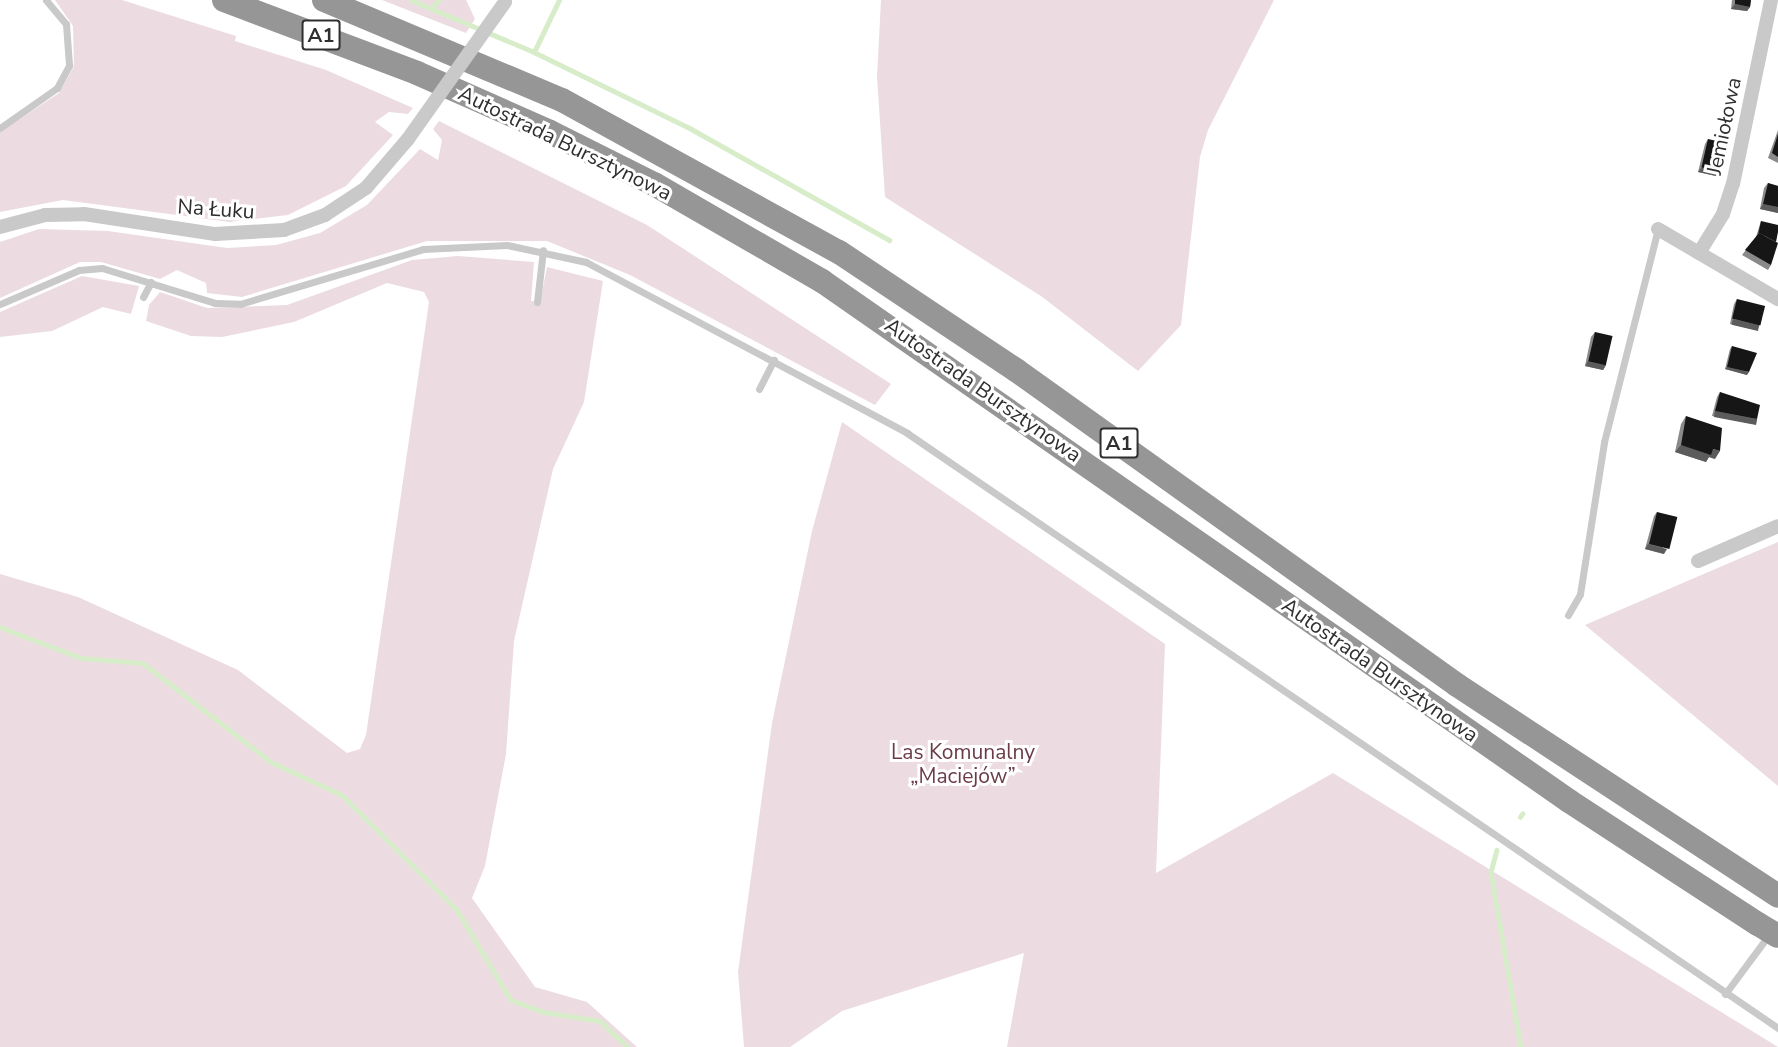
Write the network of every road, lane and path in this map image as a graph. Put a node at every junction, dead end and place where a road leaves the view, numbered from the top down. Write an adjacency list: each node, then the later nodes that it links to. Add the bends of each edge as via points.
1 (46, 0): 6 (lane, via 66,24 69,65 57,88)
2 (224, 0): 22 (highway, Autostrada Bursztynowa / A1, via 417,73 550,132 802,269 943,361 1559,795)
3 (324, 0): 21 (highway, Autostrada Bursztynowa / A1, via 562,100 839,252 1016,370 1457,685)
4 (1771, 0): 10 (street, Jemiołowa, via 1733,184 1724,214)
5 (506, 1): 7 (street, Na Łuku, bridge, via 408,139 366,188 325,215 284,230 215,234 84,214 45,215)
6 (0, 128)
7 (0, 227)
8 (1658, 229): 10 (street); 20 (lane, via 1604,442 1580,594)
9 (543, 250): 11 (lane, via 465,244 423,249 240,304 215,303); 14 (lane); 16 (lane, via 644,289)
10 (1699, 253): 13 (street)
11 (151, 282): 12 (lane); 15 (lane, via 102,268 79,270)
12 (143, 297)
13 (1778, 299)
14 (537, 302)
15 (0, 304)
16 (774, 360): 17 (lane); 23 (lane, via 907,433)
17 (759, 389)
18 (1778, 526): 19 (street)
19 (1698, 561)
20 (1568, 615)
21 (1778, 896)
22 (1771, 928): 23 (lane)
23 (1725, 994): 24 (lane)
24 (1778, 1028)

